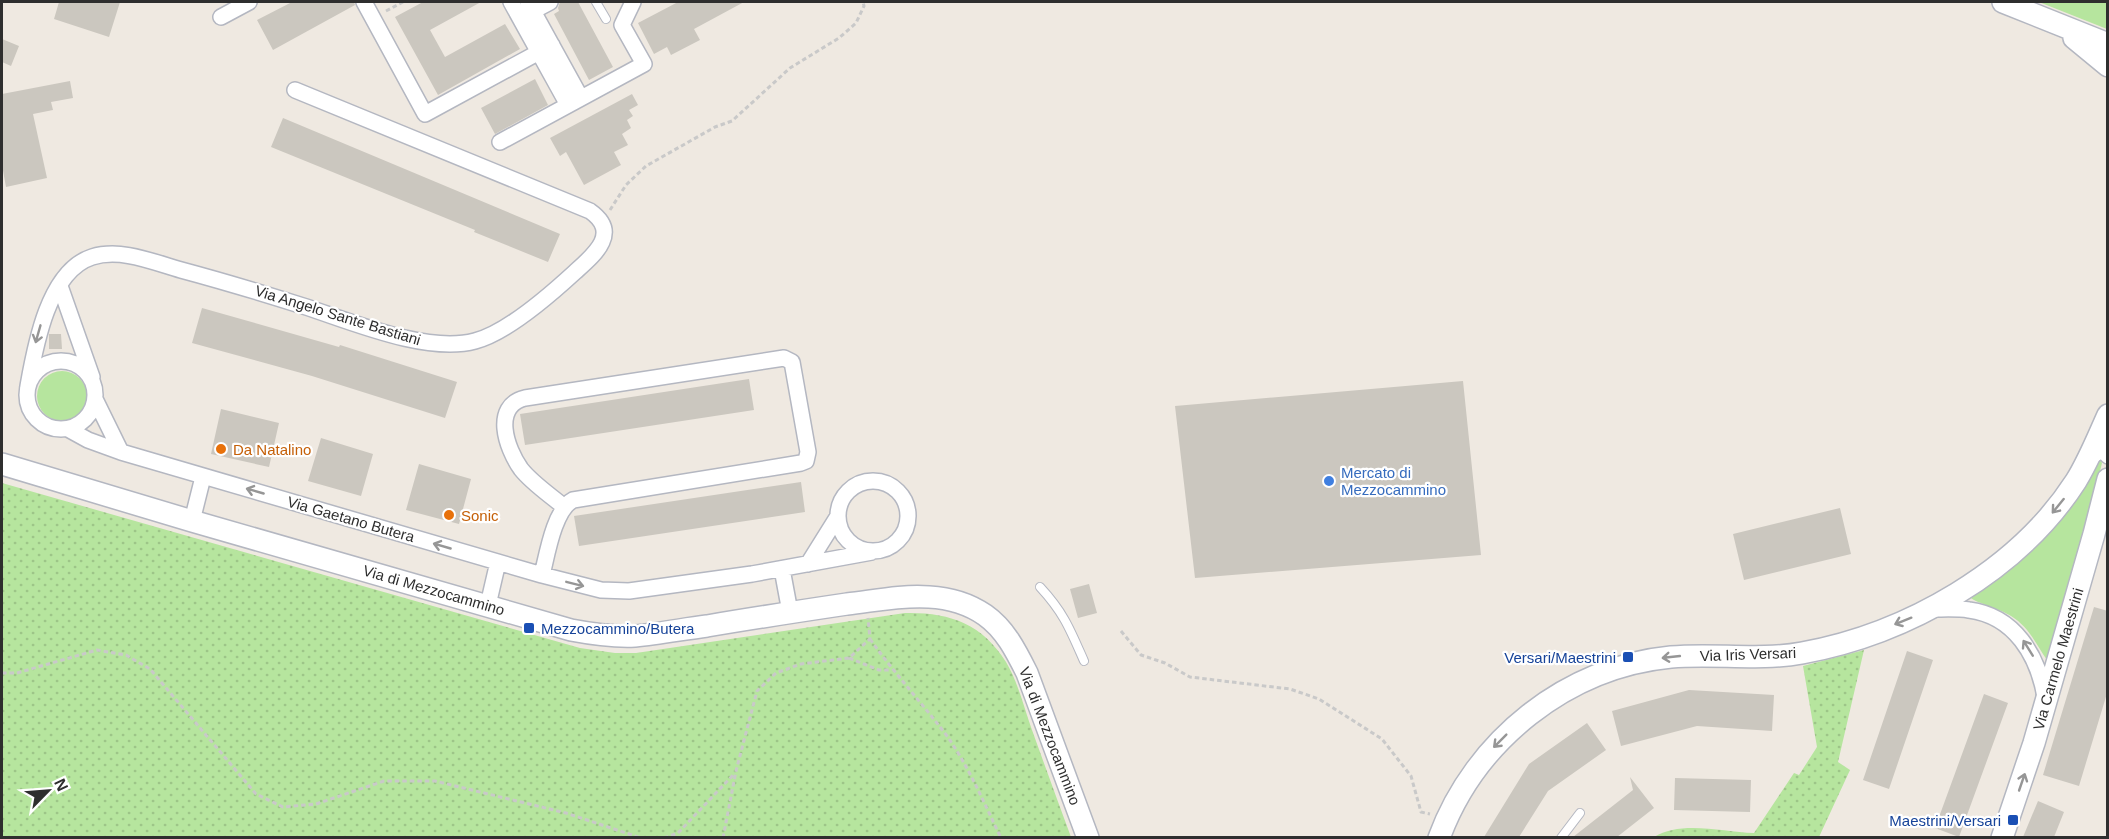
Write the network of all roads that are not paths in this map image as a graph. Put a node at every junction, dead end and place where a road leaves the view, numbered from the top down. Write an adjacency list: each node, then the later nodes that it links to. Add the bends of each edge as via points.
1 (249, 2): 9 (street)
2 (364, 2): 17 (street)
3 (511, 2): 13 (street)
4 (550, 2): 8 (street)
5 (596, 2): 10 (lane)
6 (633, 2): 16 (street, via 622,25 644,64)
7 (2003, 2): 11 (street)
8 (531, 6): 13 (street)
9 (221, 17)
10 (606, 19)
11 (2046, 20): 12 (street); 14 (street)
12 (2108, 44)
13 (545, 49): 16 (street); 17 (street)
14 (2108, 66)
15 (295, 90): 18 (street)
16 (574, 102): 19 (street)
17 (425, 114): 18 (street)
18 (415, 139): 20 (street, Via Angelo Sante Bastiani, via 590,211 600,221 604,236 600,248 507,326 489,336 456,344 408,338 241,286 122,255 106,254 84,260)
19 (500, 142)
20 (60, 286): 21 (street, Via Angelo Sante Bastiani, one-way to 21, via 39,329); 22 (street)
21 (28, 386): 22 (street, via 40,368 60,361 81,367); 24 (street, via 29,409 36,419 56,430)
22 (95, 391): 24 (street, via 93,409 87,418); 25 (street)
23 (2108, 415): 26 (street, Via Iris Versari)
24 (68, 429): 25 (street, Via Gaetano Butera)
25 (121, 452): 28 (street, Via Gaetano Butera)
26 (2099, 456): 40 (street, Via Iris Versari, one-way to 40, via 2024,542)
27 (2, 464): 32 (street, Via di Mezzocammino)
28 (203, 477): 32 (street); 34 (street, Via Gaetano Butera, one-way to 28)
29 (2108, 479): 43 (street, Via Carmelo Maestrini)
30 (563, 506): 30 (street, via 579,498 804,462 808,452 792,362 784,358 513,403 506,411 505,425 510,449 528,477); 37 (street)
31 (838, 516): 33 (street, via 840,529 849,542); 33 (street, via 841,502 857,485 882,482 902,496 908,508 904,533 898,542); 35 (street)
32 (192, 521): 39 (street, Via di Mezzocammino)
33 (872, 552): 35 (street, Via Gaetano Butera)
34 (498, 562): 37 (street, Via Gaetano Butera); 39 (street)
35 (808, 564): 36 (street, Via Gaetano Butera)
36 (782, 569): 37 (street, Via Gaetano Butera, one-way to 36, via 615,592); 41 (street)
37 (542, 575)
38 (1040, 587): 42 (lane, via 1069,626)
39 (488, 605): 41 (street, Via di Mezzocammino, via 571,630 610,636 650,634)
40 (1932, 609): 43 (street, one-way to 40, via 2033,657 2009,627 1973,610); 46 (street, Via Iris Versari, one-way to 46, via 1867,635 1805,652 1670,657 1635,663 1587,680 1535,710 1496,744 1464,785)
41 (790, 612): 45 (street, Via di Mezzocammino, via 925,597 949,600 984,614 1001,630 1028,673)
42 (1084, 661)
43 (2046, 703): 48 (street, Via Carmelo Maestrini, one-way to 43)
44 (1580, 813): 47 (lane)
45 (1088, 837)
46 (1439, 837)
47 (1561, 837)
48 (2002, 837)

